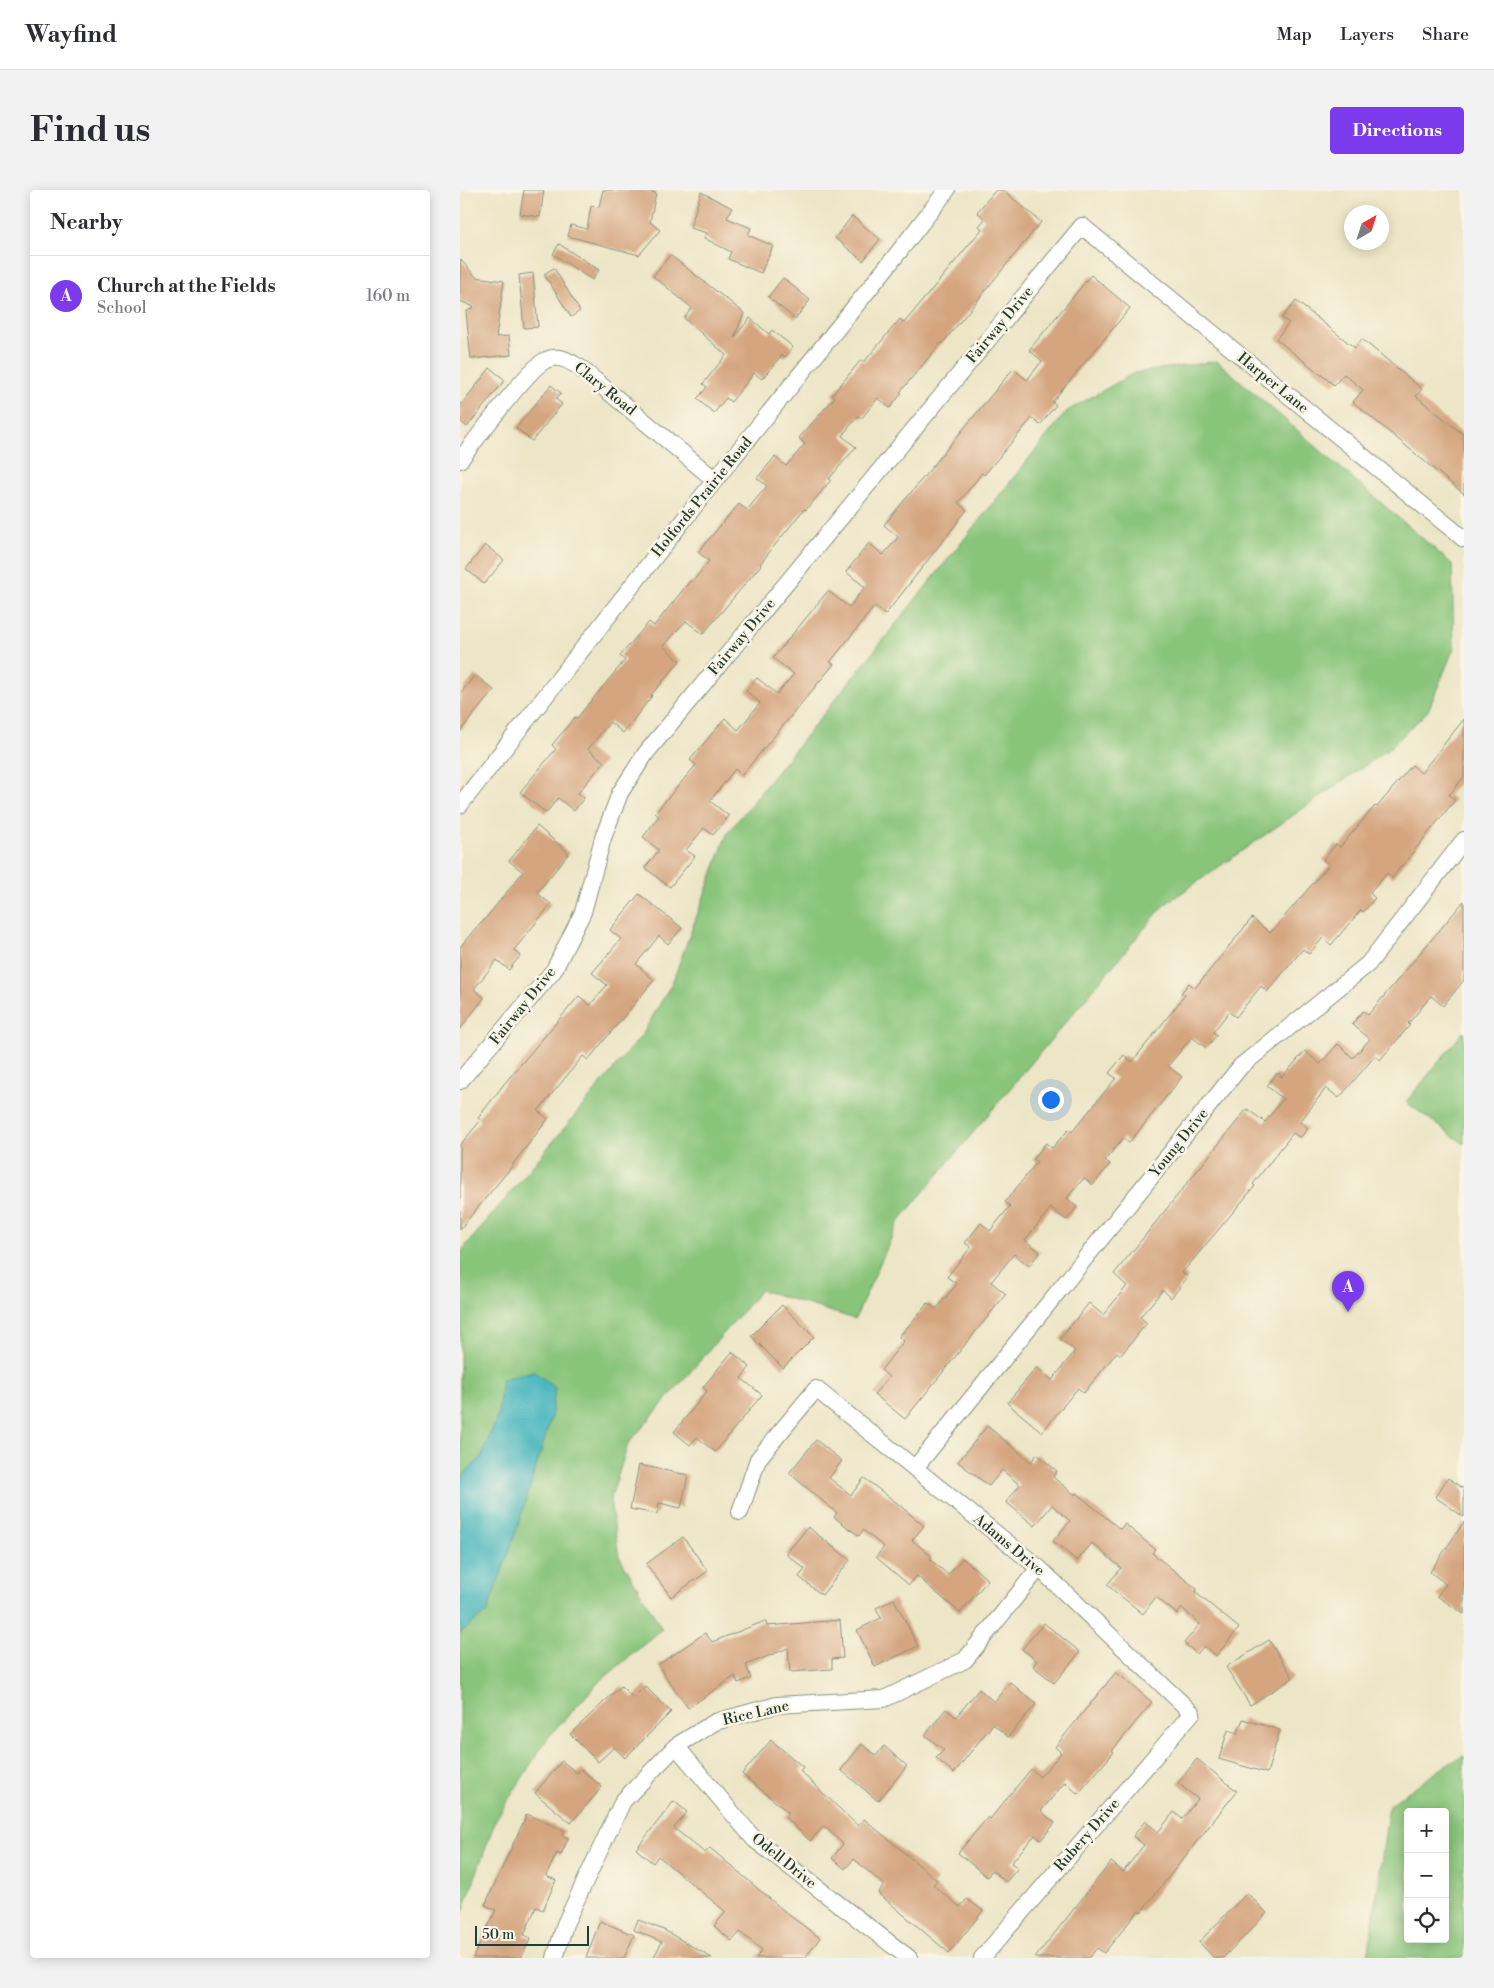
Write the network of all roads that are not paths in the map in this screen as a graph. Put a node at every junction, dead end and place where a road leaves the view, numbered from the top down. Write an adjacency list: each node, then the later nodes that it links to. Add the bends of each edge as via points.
1 (947, 190): 4 (street, Holfords Prairie Road)
2 (1082, 226): 5 (street, Harper Lane); 8 (street, Fairway Drive, via 646,753 620,793 603,838 583,912 554,970)
3 (460, 460): 4 (street, Clary Road, via 530,373 546,360 564,358)
4 (715, 480): 6 (street, Holfords Prairie Road)
5 (1464, 539)
6 (460, 806)
7 (1464, 840): 9 (street, Young Drive, via 1368,964 1241,1066)
8 (460, 1081)
9 (915, 1468): 10 (street, Adams Drive, via 816,1390 758,1459); 11 (street, Adams Drive)
10 (740, 1512)
11 (1039, 1568): 12 (street, Adams Drive); 13 (street, Rice Lane, via 965,1660 884,1699 777,1705 715,1722)
12 (1192, 1713): 16 (street, Rubery Drive)
13 (676, 1746): 14 (street, Rice Lane, via 623,1801 565,1924); 15 (street, Odell Drive, via 756,1840)
14 (555, 1958)
15 (909, 1958)
16 (982, 1958)

